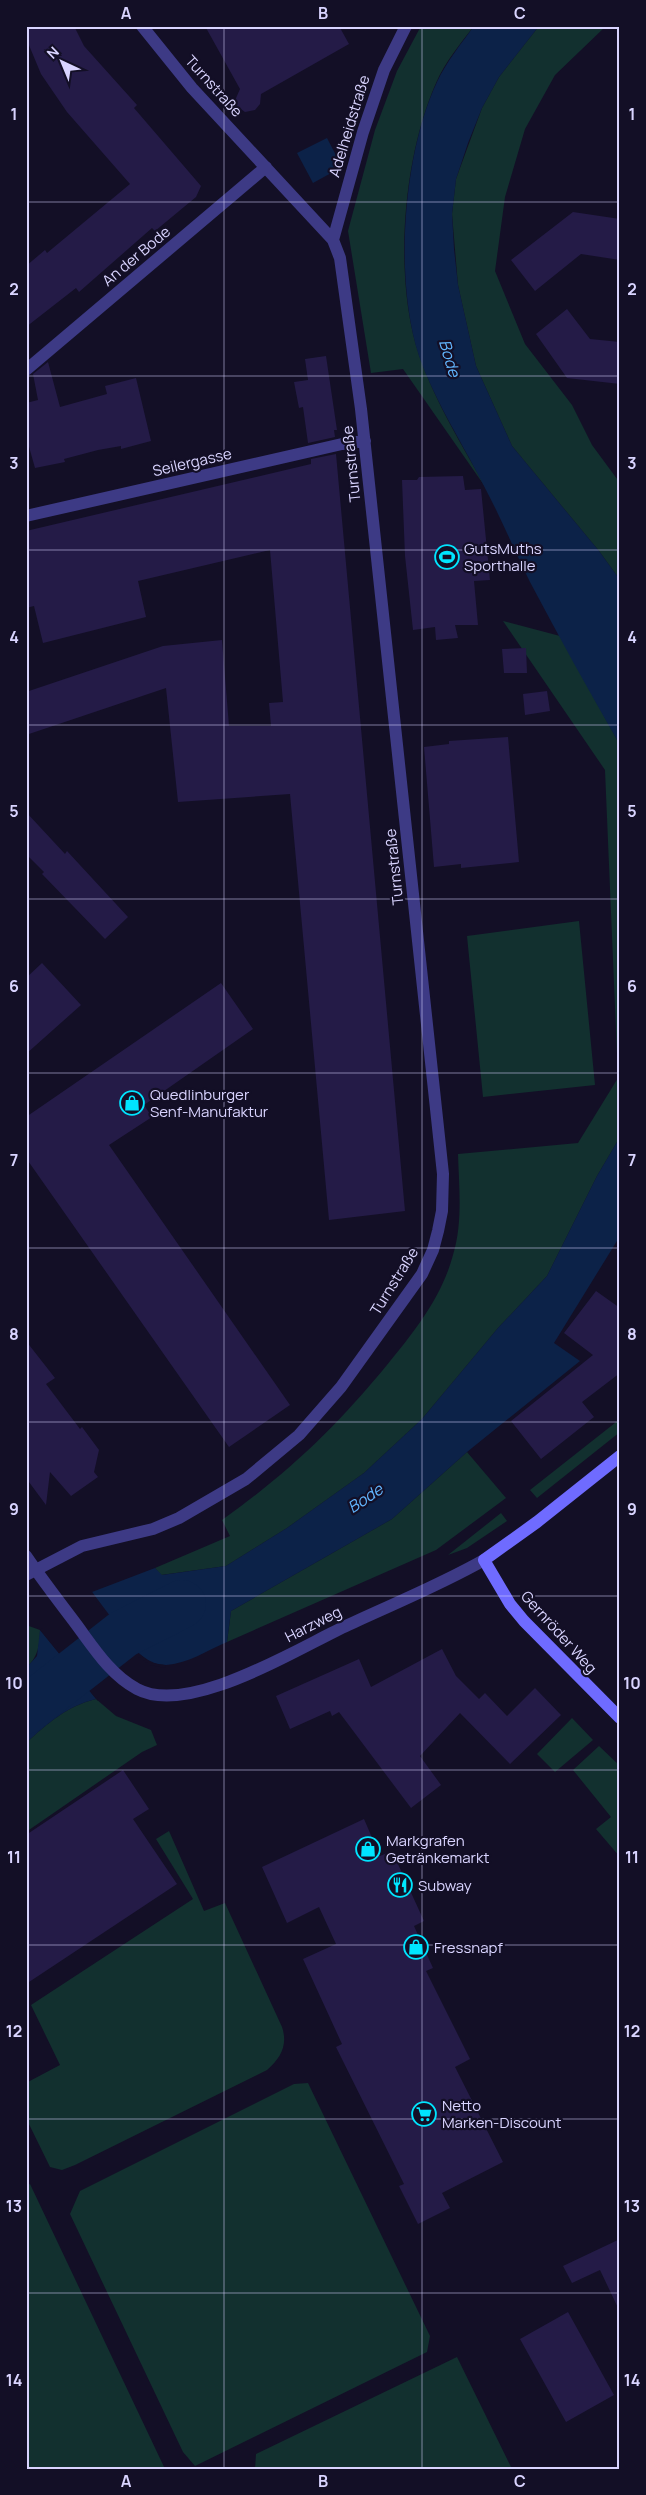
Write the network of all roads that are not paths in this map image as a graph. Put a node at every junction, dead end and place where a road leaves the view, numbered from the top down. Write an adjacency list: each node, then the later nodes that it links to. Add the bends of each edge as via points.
1 (142, 26): 3 (street, Turnstraße, via 192,88)
2 (406, 26): 4 (street, Adelheidstraße, via 384,70 362,132)
3 (266, 167): 4 (street, Turnstraße); 5 (street, An der Bode)
4 (333, 240): 6 (street, Turnstraße, via 344,282)
5 (26, 370)
6 (365, 441): 7 (street, Seilergasse, via 339,444); 11 (street, Turnstraße, via 443,1174 442,1212 433,1250 413,1288 341,1387 321,1412 274,1458 226,1493 179,1518 153,1529 82,1546)
7 (26, 516)
8 (620, 1456): 10 (main road, Harzweg)
9 (26, 1556): 11 (street, Harzweg)
10 (484, 1560): 11 (street, Harzweg, via 263,1668 195,1691 168,1696 137,1689 114,1672); 12 (main road, Gernröder Weg, via 524,1621)
11 (31, 1573)
12 (620, 1718)

